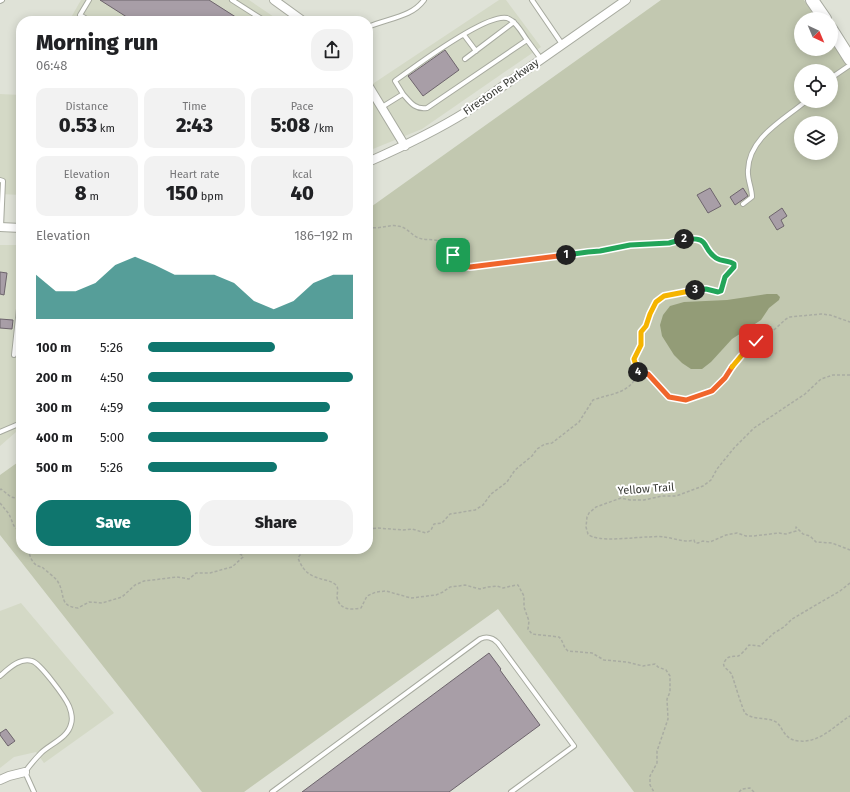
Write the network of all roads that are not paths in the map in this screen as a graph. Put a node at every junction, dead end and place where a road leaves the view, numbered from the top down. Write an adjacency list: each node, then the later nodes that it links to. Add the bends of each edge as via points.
1 (89, 0): 9 (lane)
2 (232, 0): 10 (lane)
3 (274, 0): 11 (street)
4 (424, 0): 13 (lane, via 410,12)
5 (532, 0): 17 (lane)
6 (626, 0): 17 (street, Firestone Parkway)
7 (812, 0): 8 (main road)
8 (820, 12)
9 (82, 16)
10 (257, 16)
11 (296, 16)
12 (514, 22): 14 (lane, via 506,18 495,18); 15 (lane); 18 (lane)
13 (373, 25)
14 (464, 35): 18 (lane); 25 (lane, via 442,46 395,81)
15 (527, 40): 20 (lane); 25 (lane, via 427,108 414,106)
16 (838, 40): 21 (main road)
17 (562, 44): 20 (street, Firestone Parkway)
18 (476, 51): 19 (lane)
19 (465, 59)
20 (541, 59): 28 (street, Firestone Parkway, via 466,112)
21 (850, 59)
22 (850, 65): 23 (lane)
23 (838, 73)
24 (373, 92): 26 (street)
25 (403, 94): 26 (lane)
26 (382, 107): 28 (street)
27 (797, 108): 31 (lane, via 769,131 753,150 748,171 752,197)
28 (405, 146): 29 (street, Firestone Parkway)
29 (373, 160)
30 (0, 180): 32 (lane, via 3,181)
31 (744, 204)
32 (0, 227): 33 (street)
33 (16, 228)
34 (16, 338): 35 (lane)
35 (14, 355)
36 (16, 425): 37 (lane)
37 (0, 432)
38 (0, 676): 39 (lane, via 20,662 36,662 68,704 71,712 69,730 42,752)
39 (25, 772): 40 (street); 41 (lane)
40 (0, 780)
41 (34, 792)
42 (272, 792): 43 (lane, via 480,639 491,637 574,746)
43 (511, 792)

